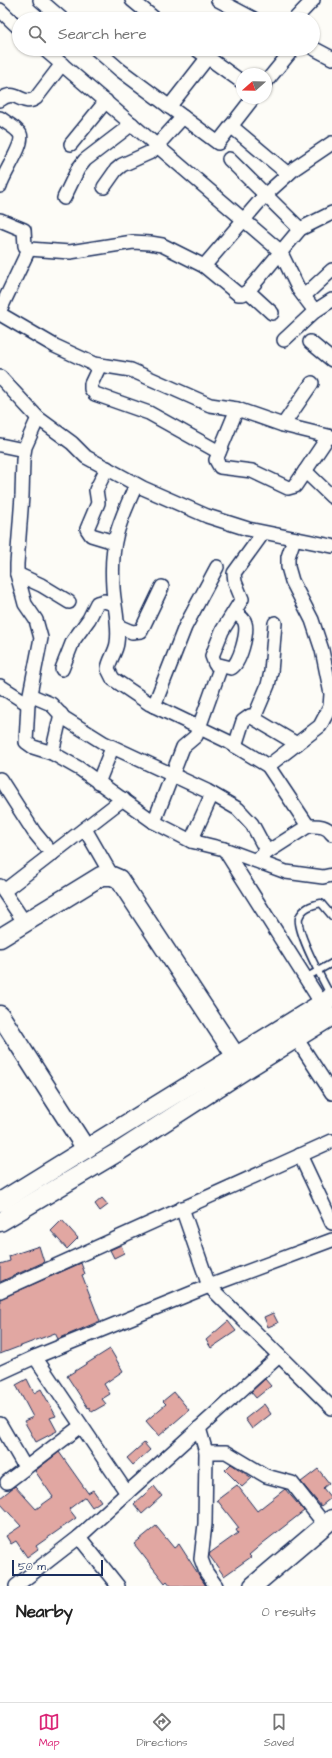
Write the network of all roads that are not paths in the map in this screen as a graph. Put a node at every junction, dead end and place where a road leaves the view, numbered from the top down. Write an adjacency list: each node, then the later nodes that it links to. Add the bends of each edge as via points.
1 (40, 0): 5 (street)
2 (132, 0): 6 (street)
3 (218, 0): 7 (street)
4 (313, 0): 8 (street)
5 (54, 12)
6 (147, 12)
7 (241, 12)
8 (301, 12)
9 (1, 15): 10 (street)
10 (12, 23)
11 (320, 52): 16 (street)
12 (52, 56): 17 (street)
13 (104, 56): 23 (street)
14 (287, 56): 18 (street)
15 (208, 57): 19 (street); 23 (street)
16 (332, 58)
17 (62, 64): 20 (street, via 32,101 27,102 12,95); 21 (street)
18 (272, 75)
19 (236, 78)
20 (0, 100)
21 (106, 101): 26 (street); 29 (street)
22 (248, 104): 27 (street)
23 (169, 107): 24 (street)
24 (183, 117): 27 (street, via 218,143); 30 (street)
25 (0, 118): 33 (street, via 20,133 22,139)
26 (132, 124): 30 (street); 36 (street, via 85,160)
27 (231, 126): 32 (street)
28 (332, 143): 32 (street)
29 (71, 144)
30 (157, 145): 34 (street, via 146,155 122,165); 39 (street)
31 (229, 159): 35 (street)
32 (288, 174): 35 (street)
33 (0, 186)
34 (104, 187)
35 (265, 194): 39 (street); 40 (street)
36 (64, 198)
37 (332, 213): 40 (street)
38 (0, 220): 41 (street, via 24,230 25,246)
39 (243, 220): 42 (street); 43 (street)
40 (300, 229): 42 (street)
41 (29, 249): 43 (street, via 65,253 133,242 150,243 162,245); 48 (street)
42 (280, 251): 45 (street); 46 (street)
43 (204, 266): 45 (street, via 238,294)
44 (332, 270): 46 (street)
45 (248, 291): 50 (street)
46 (304, 296): 49 (street)
47 (332, 300): 49 (street)
48 (0, 310)
49 (315, 311): 52 (street)
50 (272, 313)
51 (0, 314): 55 (street, via 55,346)
52 (284, 340)
53 (310, 342): 54 (street)
54 (332, 360)
55 (100, 365): 58 (street, via 131,370 210,405); 64 (street, via 91,384 95,394 149,413)
56 (0, 377): 59 (street)
57 (312, 383): 60 (street)
58 (237, 409): 60 (street); 64 (street)
59 (38, 418): 63 (street); 65 (street, via 72,443 86,457)
60 (283, 425): 61 (street)
61 (330, 437): 66 (street)
62 (0, 445): 63 (street)
63 (24, 450): 74 (street)
64 (219, 452): 66 (street, via 216,460 220,468 252,471 288,488 295,486)
65 (107, 468): 67 (street); 71 (street, via 96,490 98,503 87,529 91,535)
66 (305, 471): 68 (street)
67 (136, 485): 69 (street, via 207,516); 71 (street)
68 (332, 498)
69 (263, 533): 70 (street); 78 (street, via 234,573 242,599)
70 (294, 539): 72 (street); 81 (street, via 288,557 289,575)
71 (114, 542): 77 (street)
72 (332, 546)
73 (217, 567): 86 (street, via 185,626)
74 (17, 574): 76 (street); 85 (street, via 25,604 36,620 41,638)
75 (162, 587): 80 (street, via 141,631 132,632)
76 (69, 602)
77 (114, 604): 80 (street); 83 (street, via 104,601 97,603 73,640)
78 (234, 613): 82 (street, via 220,635 212,656 215,664); 82 (street, via 246,624 240,656 231,668)
79 (275, 623): 89 (street, via 271,672)
80 (118, 626): 86 (street, via 117,644 109,663 109,674)
81 (327, 650): 87 (street)
82 (221, 666): 90 (street)
83 (62, 669)
84 (0, 686): 85 (street)
85 (29, 699): 88 (street, via 51,704); 94 (street, via 26,742)
86 (154, 706): 90 (street)
87 (331, 707): 91 (street, via 320,726)
88 (61, 714): 93 (street); 94 (street)
89 (254, 718): 91 (street); 92 (street, via 250,716 243,721)
90 (199, 727): 92 (street); 96 (street, via 194,739 183,746)
91 (297, 744): 95 (street)
92 (235, 746): 95 (street)
93 (112, 748): 96 (street); 98 (street)
94 (52, 753): 98 (street)
95 (268, 766): 102 (street)
96 (172, 775): 99 (street); 101 (street)
97 (0, 779): 108 (street, via 34,832)
98 (98, 783): 100 (street)
99 (212, 794): 105 (street); 107 (street, via 246,816)
100 (123, 799): 101 (street); 103 (street)
101 (154, 822): 105 (street)
102 (308, 826): 104 (street, via 321,826); 107 (street)
103 (86, 829): 108 (street); 111 (street)
104 (332, 834)
105 (191, 840): 106 (street)
106 (224, 849): 109 (street); 118 (street)
107 (267, 852): 109 (street)
108 (52, 854): 112 (street)
109 (255, 860): 110 (street, via 286,872 323,877)
110 (332, 875)
111 (112, 876): 114 (main road, via 101,876); 122 (main road, via 119,879)
112 (2, 889): 114 (street)
113 (332, 916): 117 (lane, via 321,903 309,906 299,918 303,938)
114 (25, 923): 115 (main road)
115 (0, 938)
116 (332, 963): 117 (lane)
117 (318, 970): 118 (lane); 119 (lane)
118 (305, 978): 119 (street)
119 (329, 1004): 121 (main road); 122 (main road)
120 (0, 1015): 125 (main road)
121 (296, 1038): 122 (main road); 123 (street)
122 (240, 1063): 125 (main road); 129 (main road, via 118,1152)
123 (332, 1093)
124 (332, 1141): 126 (street)
125 (86, 1149): 127 (main road)
126 (300, 1155): 128 (street); 130 (street)
127 (0, 1202)
128 (182, 1208): 132 (street); 133 (street)
129 (0, 1222)
130 (332, 1223)
131 (332, 1240): 132 (street)
132 (210, 1286): 134 (street); 135 (street)
133 (0, 1291)
134 (279, 1356): 137 (street); 140 (street)
135 (35, 1357): 136 (street); 139 (street)
136 (0, 1373)
137 (332, 1408)
138 (0, 1424): 142 (street)
139 (81, 1426): 142 (street); 144 (street)
140 (199, 1428): 141 (street); 144 (street)
141 (206, 1452): 145 (street, via 226,1452 266,1476 292,1483); 149 (street, via 205,1524 201,1560)
142 (25, 1467): 143 (street)
143 (7, 1482)
144 (127, 1493): 146 (street)
145 (328, 1522): 150 (main road)
146 (78, 1537): 147 (street); 148 (street)
147 (16, 1586)
148 (118, 1586)
149 (216, 1586)
150 (253, 1586)

